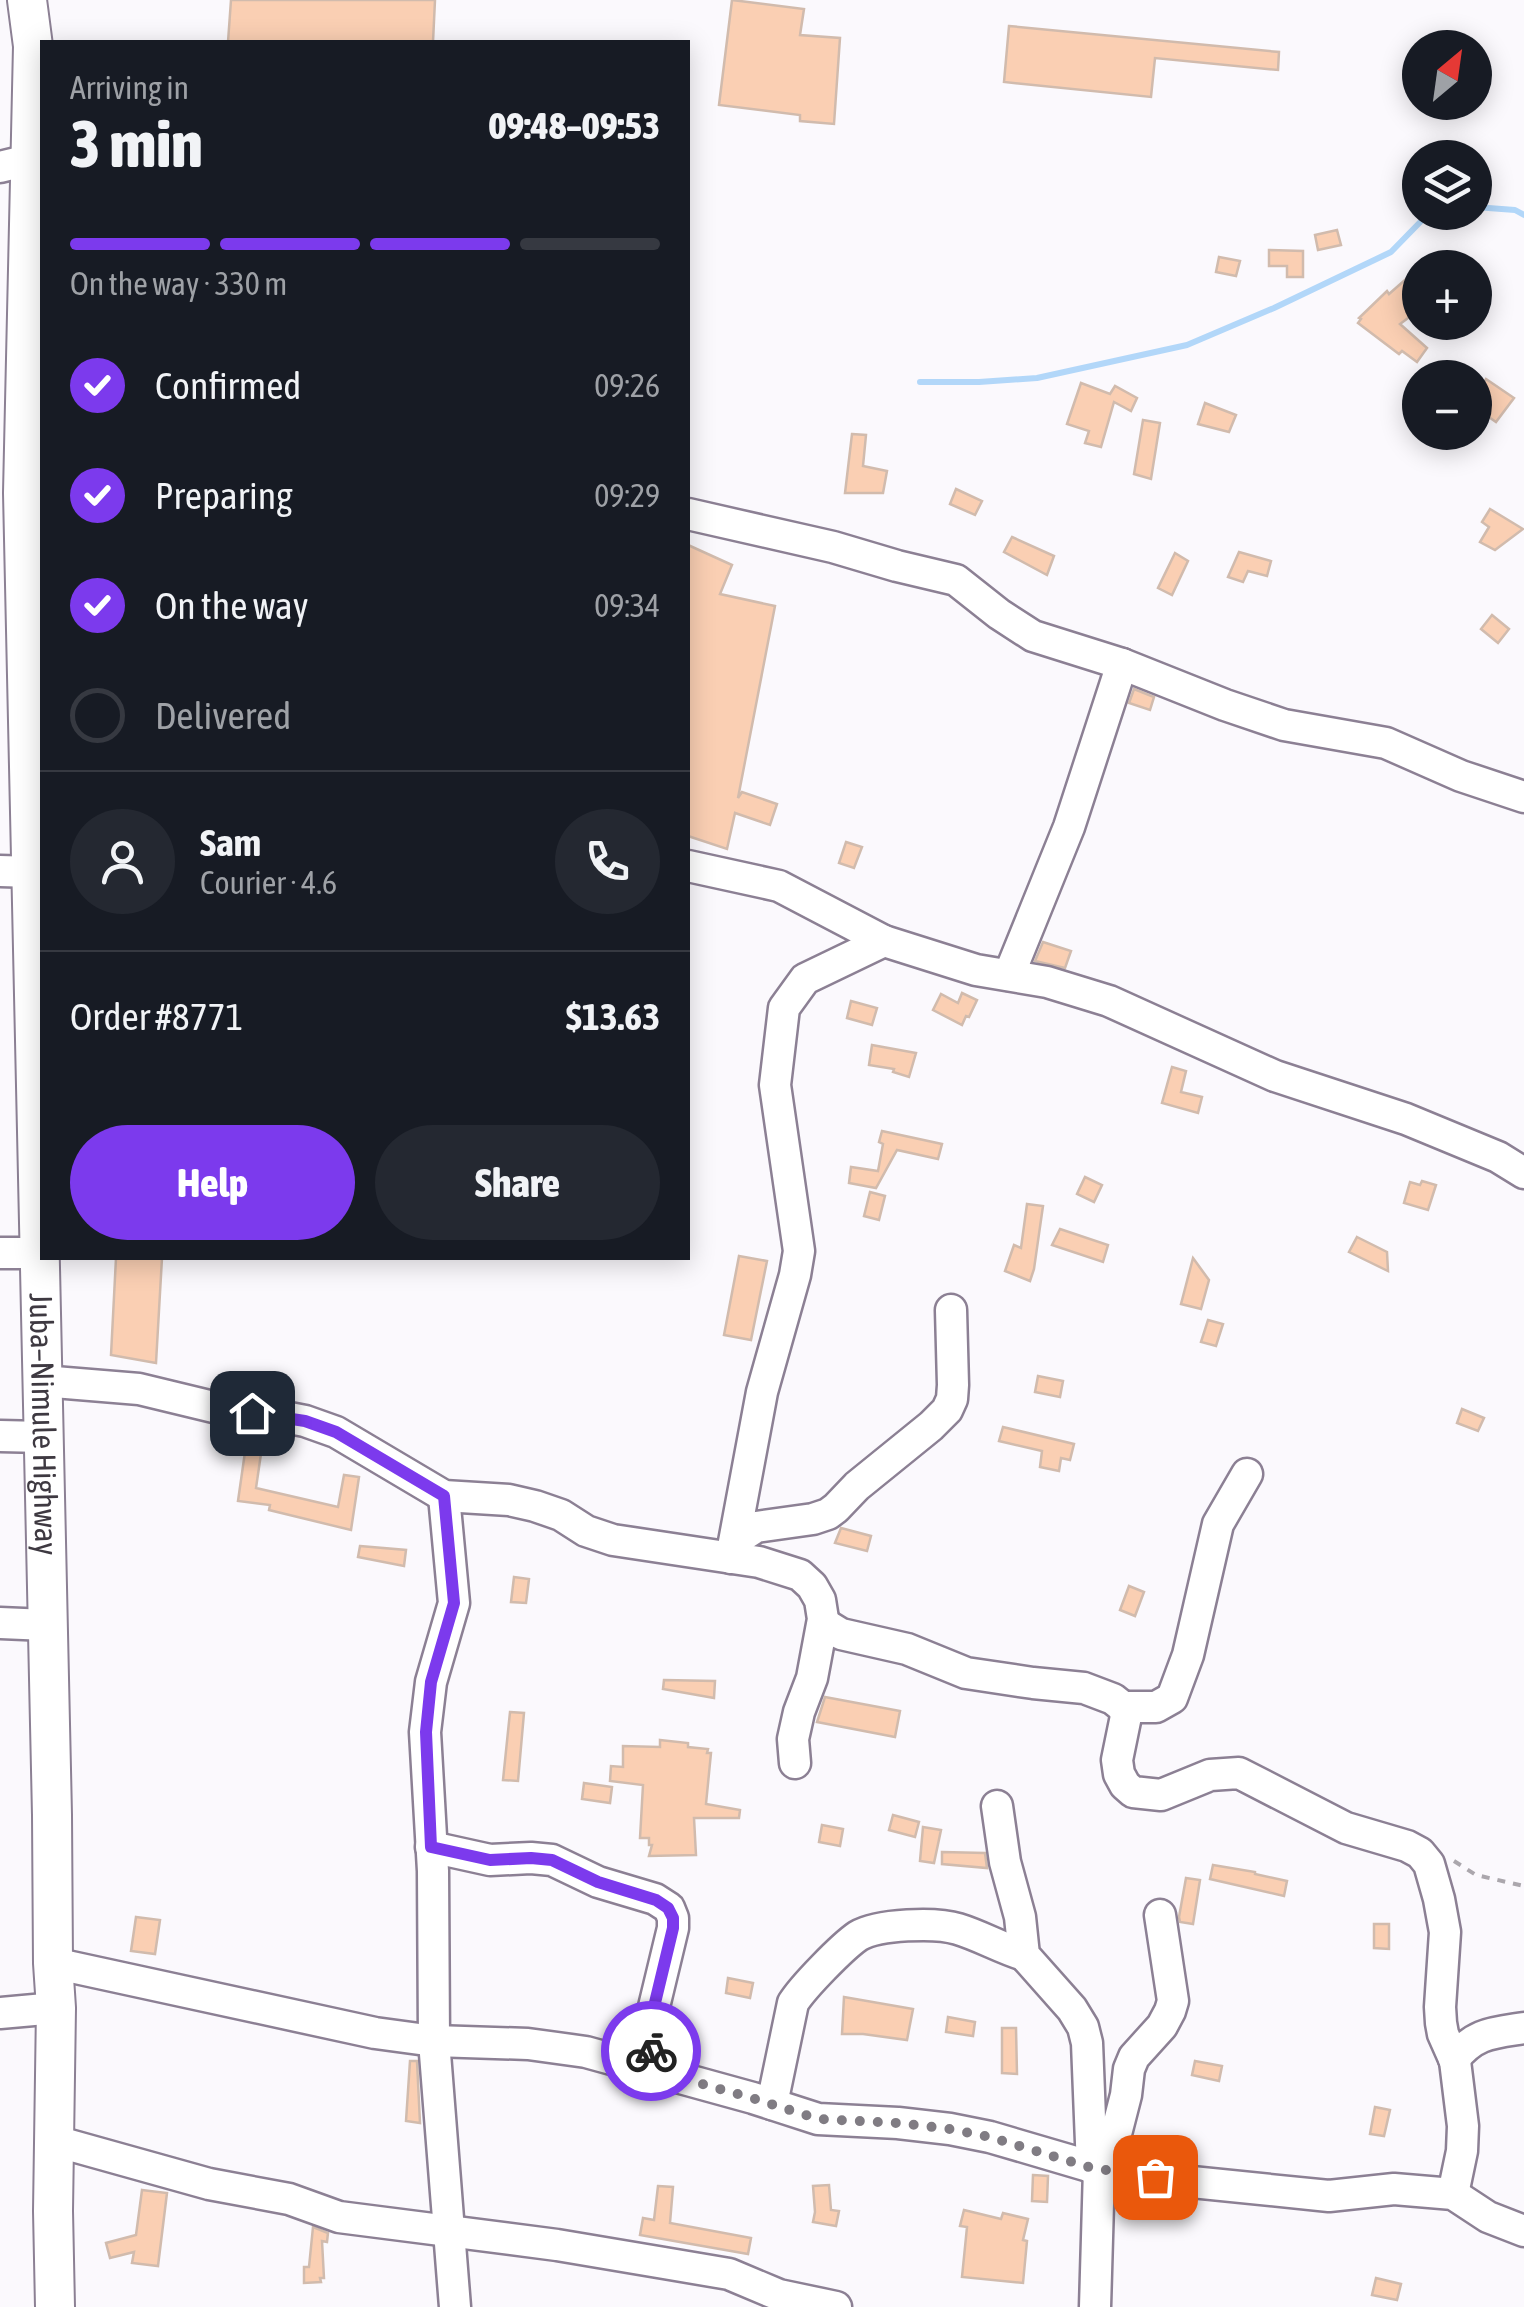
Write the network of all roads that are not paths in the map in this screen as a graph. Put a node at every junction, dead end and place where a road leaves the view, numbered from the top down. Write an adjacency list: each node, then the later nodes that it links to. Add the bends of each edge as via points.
1 (27, 0): 4 (main road, Juba–Nimule Highway, via 33,46)
2 (34, 159): 3 (street)
3 (0, 167)
4 (34, 336): 5 (main road, Juba–Nimule Highway)
5 (11, 494): 8 (main road, Juba–Nimule Highway)
6 (690, 514): 7 (street, via 956,580 1033,636)
7 (1122, 664): 9 (street, via 1226,706 1284,725 1386,743); 13 (street, via 1069,827)
8 (23, 688): 11 (main road, Juba–Nimule Highway)
9 (1524, 796)
10 (690, 866): 12 (street, via 780,886)
11 (16, 872): 16 (main road, Juba–Nimule Highway)
12 (884, 941): 13 (street); 24 (street, via 805,980 784,1008 775,1084 798,1251 762,1392)
13 (1008, 975): 14 (street, via 1109,1001 1275,1076 1406,1119)
14 (1524, 1173)
15 (0, 1253): 16 (street)
16 (40, 1253)
17 (40, 1260): 19 (main road, Juba–Nimule Highway)
18 (951, 1310): 24 (street, via 947,1410 828,1514 756,1527)
19 (42, 1382): 21 (main road, Juba–Nimule Highway); 23 (street, via 140,1389 305,1421 336,1432)
20 (0, 1436): 21 (street)
21 (43, 1437): 27 (main road, Juba–Nimule Highway)
22 (1248, 1474): 28 (street, via 1218,1524 1172,1698 1156,1706)
23 (444, 1496): 24 (street, via 535,1506 614,1540); 31 (street, via 454,1603 431,1682 426,1732)
24 (734, 1549): 26 (street, via 800,1575 820,1600)
25 (0, 1623): 27 (street)
26 (822, 1623): 28 (street, via 966,1673 1084,1688); 29 (street, via 793,1739)
27 (47, 1624): 34 (main road, Juba–Nimule Highway)
28 (1122, 1707): 39 (street, via 1117,1760 1133,1792 1161,1796 1210,1775 1239,1774 1335,1822 1420,1852 1440,1899 1441,2022)
29 (795, 1763)
30 (996, 1806): 33 (street)
31 (431, 1847): 38 (street); 40 (street, via 490,1860 552,1860 668,1908 673,1928 653,2011)
32 (1160, 1915): 43 (street, via 1170,2012 1128,2069 1117,2130)
33 (1024, 1955): 41 (street, via 955,1928 927,1925 859,1936 794,2004); 43 (street, via 1082,2026)
34 (52, 1963): 35 (main road, Juba–Nimule Highway); 38 (street, via 340,2027)
35 (56, 2008): 36 (street); 42 (main road, Juba–Nimule Highway)
36 (0, 2013)
37 (1524, 2028): 39 (street, via 1477,2037)
38 (434, 2041): 40 (street, via 547,2046); 46 (street)
39 (1454, 2059): 44 (street, via 1462,2151)
40 (652, 2070): 41 (street)
41 (772, 2104): 43 (street, via 818,2119 977,2134)
42 (55, 2141): 46 (street, via 339,2217); 48 (main road, Juba–Nimule Highway)
43 (1096, 2168): 44 (street, via 1329,2196 1394,2188); 51 (street)
44 (1453, 2194): 45 (street)
45 (1524, 2231)
46 (450, 2232): 47 (street, via 729,2274); 49 (street)
47 (782, 2301): 50 (street)
48 (56, 2307)
49 (455, 2307)
50 (836, 2307)
51 (1095, 2307)

